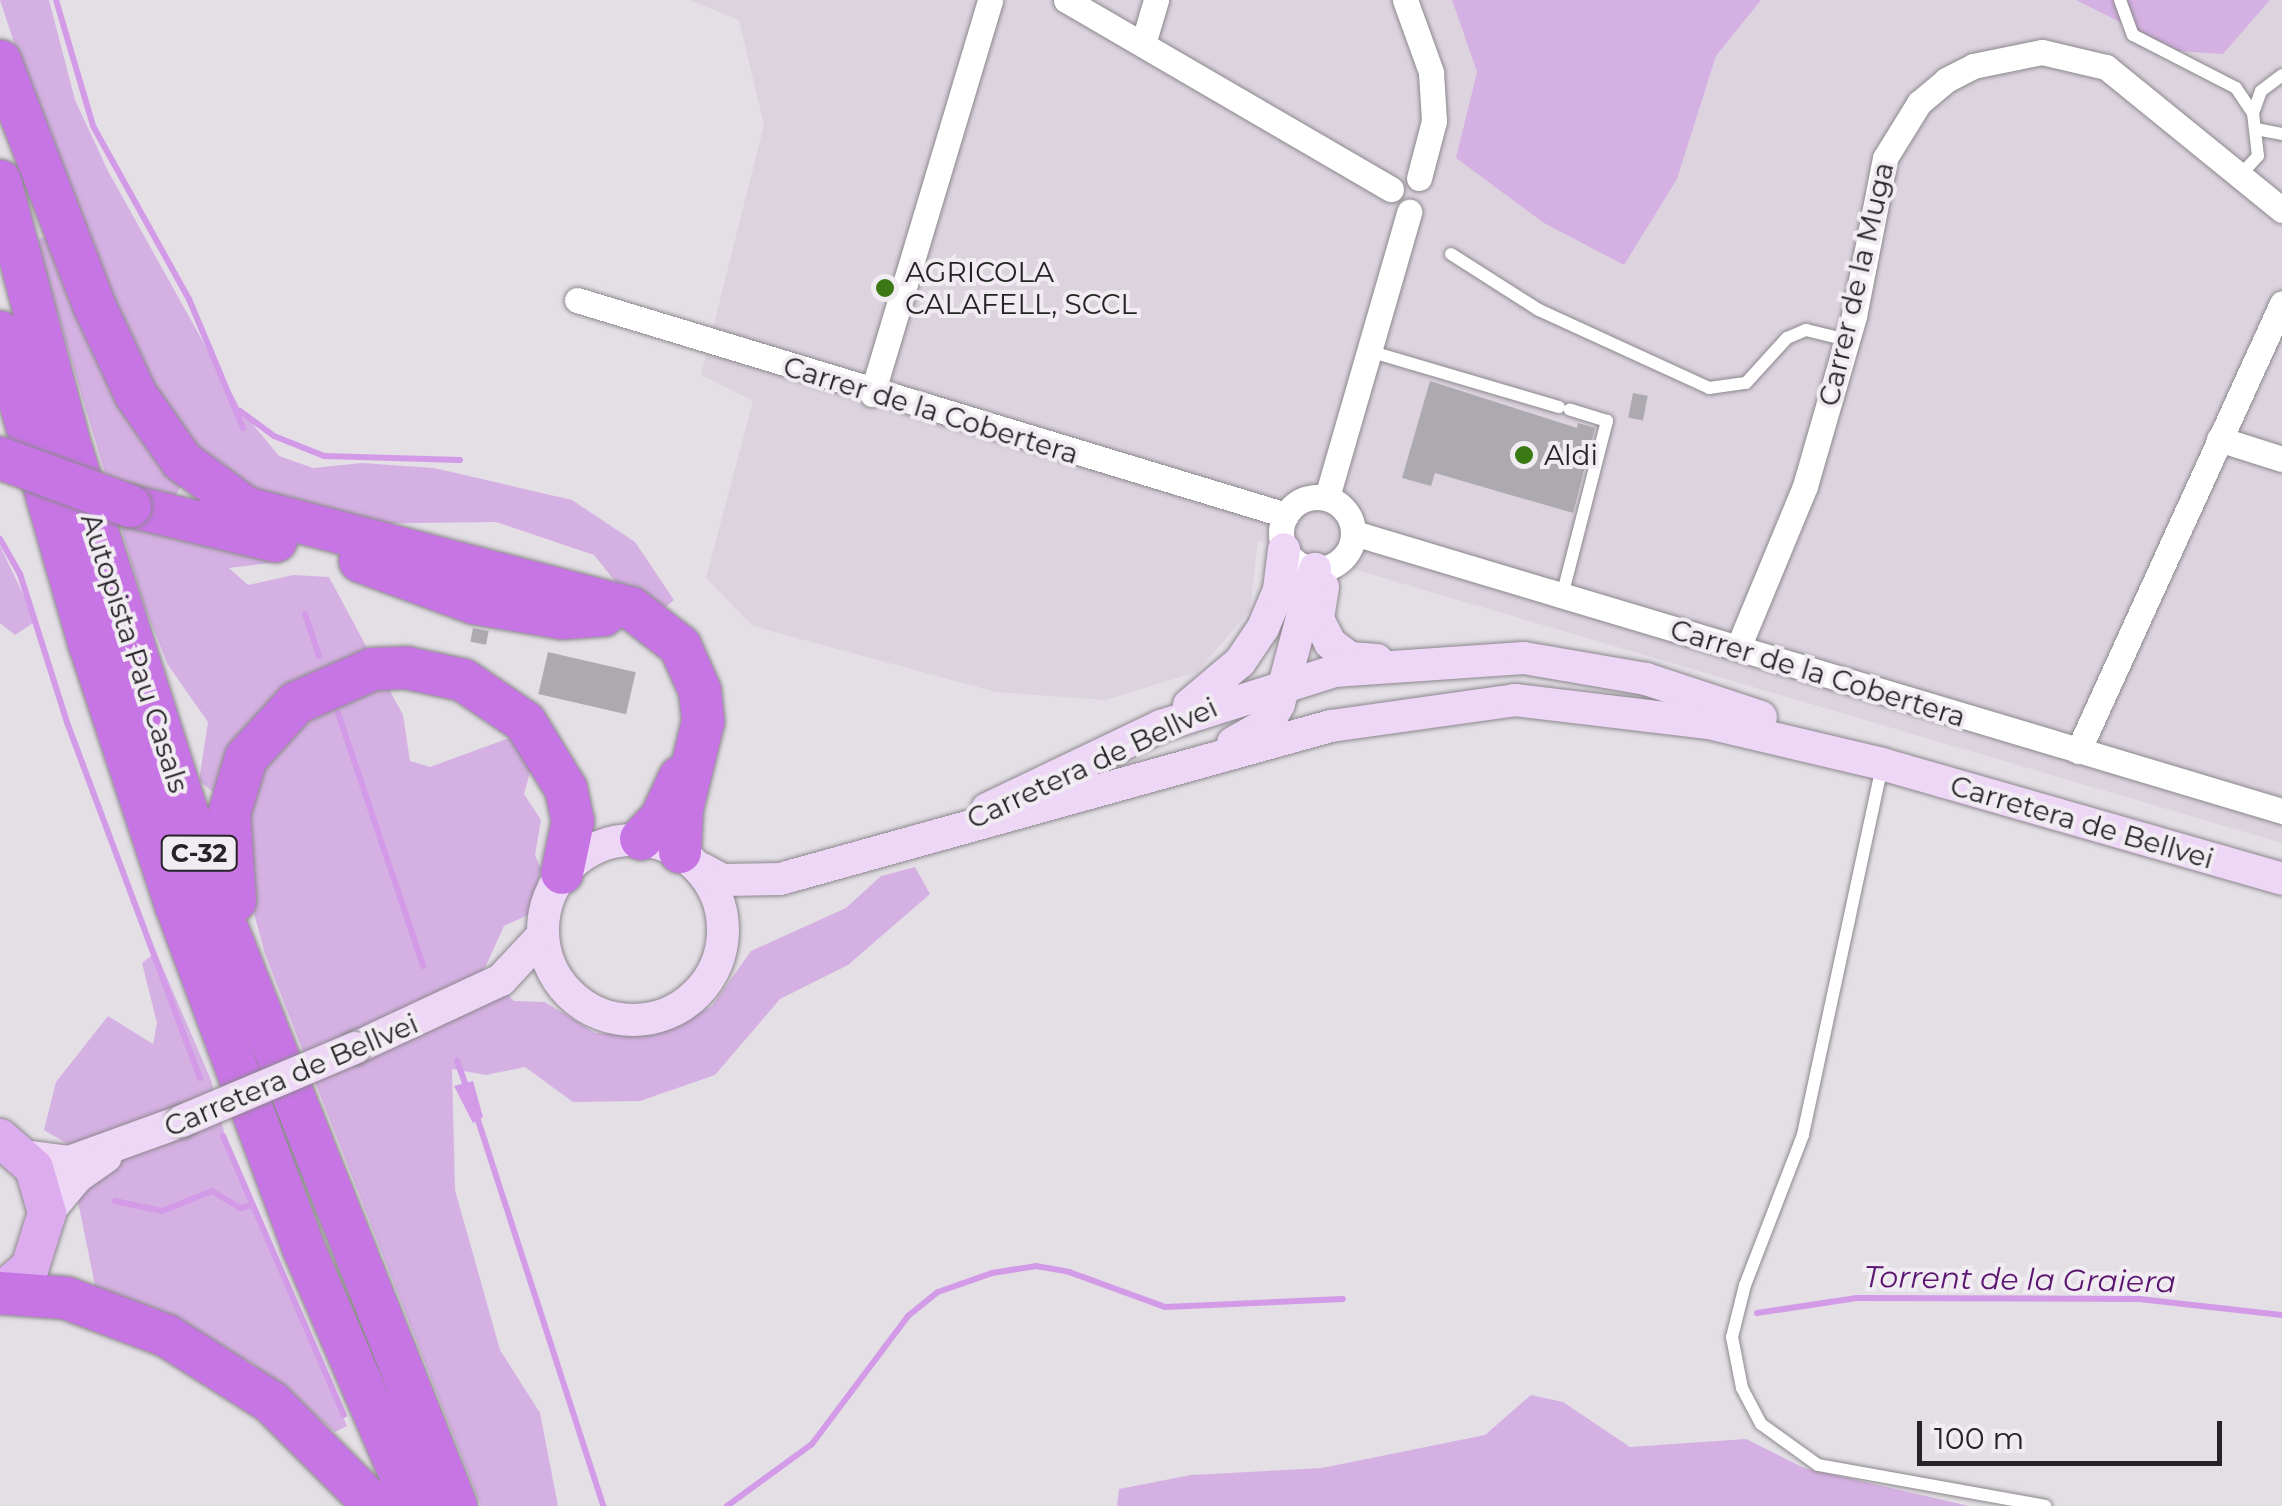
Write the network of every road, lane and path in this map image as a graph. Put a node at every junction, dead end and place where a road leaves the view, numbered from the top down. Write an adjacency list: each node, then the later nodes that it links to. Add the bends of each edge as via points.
1 (990, 0): 24 (street)
2 (1066, 0): 6 (street)
3 (1156, 0): 6 (street)
4 (1405, 0): 13 (street, via 1430,72 1434,121)
5 (2120, 0): 9 (lane, via 2133,36 2214,73 2236,88)
6 (1143, 44): 15 (street)
7 (0, 61): 43 (highway, via 49,200 136,395 198,474 246,508 322,532 631,608 680,646 700,691 703,722)
8 (2282, 76): 9 (lane, via 2261,91)
9 (2253, 113): 10 (lane)
10 (2256, 129): 11 (lane); 12 (lane, via 2258,156)
11 (2282, 134)
12 (2242, 174): 16 (street, Carrer de la Muga); 22 (street, Carrer de la Muga, via 2106,67 2042,52 1973,66 1918,103 1896,132)
13 (1419, 178): 15 (street, via 1402,176); 17 (street, via 1427,197)
14 (0, 181): 49 (highway, Autopista Pau Casals / C-32, via 96,534)
15 (1391, 189): 17 (street, via 1394,205)
16 (2282, 210)
17 (1409, 212): 23 (street)
18 (1451, 254): 22 (lane, via 1539,310 1709,388 1746,382 1787,338 1806,330)
19 (577, 300): 24 (street, Carrer de la Cobertera)
20 (2282, 303): 25 (street)
21 (0, 332): 57 (highway, Autopista Pau Casals / C-32, via 90,645 182,922 303,1246)
22 (1847, 340): 34 (street, Carrer de la Muga, via 1805,486)
23 (1372, 352): 28 (street); 33 (lane, via 1607,421)
24 (872, 394): 29 (street, Carrer de la Cobertera)
25 (2219, 439): 27 (street); 38 (street)
26 (0, 458): 43 (highway, bridge, via 130,506 367,562 474,603 562,618 622,614 652,631 680,668 694,724 672,799)
27 (2282, 458)
28 (1327, 496): 29 (street, via 1306,498); 30 (street, via 1346,511)
29 (1286, 514): 31 (street)
30 (1354, 534): 32 (street, via 1349,551); 33 (street, Carrer de la Cobertera)
31 (1284, 549): 32 (street); 37 (main road, via 1279,590 1240,662)
32 (1323, 568): 35 (main road, via 1318,618 1330,643 1350,658); 36 (main road)
33 (1562, 596): 34 (street, Carrer de la Cobertera)
34 (1738, 648): 38 (street, Carrer de la Cobertera)
35 (1422, 662): 36 (main road, Carretera de Bellvei); 39 (main road, Carretera de Bellvei, via 1524,658 1594,667 1730,705)
36 (1284, 684): 37 (main road, Carretera de Bellvei); 40 (main road, via 1268,723 1242,741 1162,763)
37 (1161, 726): 42 (main road, Carretera de Bellvei)
38 (2078, 751): 41 (street, Carrer de la Cobertera)
39 (1882, 764): 40 (main road, Carretera de Bellvei, via 1709,722 1515,700 1331,726); 45 (main road, Carretera de Bellvei); 59 (lane, via 1803,1134 1740,1303 1734,1332 1742,1388 1761,1424 1818,1465)
40 (1127, 784): 42 (main road, Carretera de Bellvei)
41 (2282, 811)
42 (942, 832): 46 (main road, Carretera de Bellvei)
43 (674, 853): 44 (main road, via 587,852); 46 (main road, Carretera de Bellvei, via 724,880); 48 (main road, via 722,906)
44 (562, 874): 47 (main road, via 548,898); 49 (highway, via 573,821 566,789 541,742 515,713 485,691 436,672 373,670 341,680 296,703 246,758 229,814 228,861 246,946)
45 (2282, 879)
46 (780, 880): 48 (main road, Carretera de Bellvei, via 742,911)
47 (542, 936): 50 (main road); 51 (main road, Carretera de Bellvei, via 524,962)
48 (724, 944): 50 (main road, via 711,980 685,1006 640,1022 600,1016)
49 (245, 981): 58 (highway, Autopista Pau Casals / C-32)
50 (564, 990): 51 (main road, Carretera de Bellvei, via 540,986)
51 (464, 1002): 53 (main road, Carretera de Bellvei, bridge)
52 (12, 1147): 53 (main road, Carretera de Bellvei, via 69,1162); 54 (main road, via 41,1182)
53 (118, 1149): 54 (main road, Carretera de Bellvei, via 78,1177)
54 (47, 1213): 55 (main road, via 30,1268)
55 (0, 1293): 56 (highway, via 66,1298 199,1354 271,1402)
56 (375, 1506)
57 (414, 1506)
58 (456, 1506)
59 (2045, 1506)

